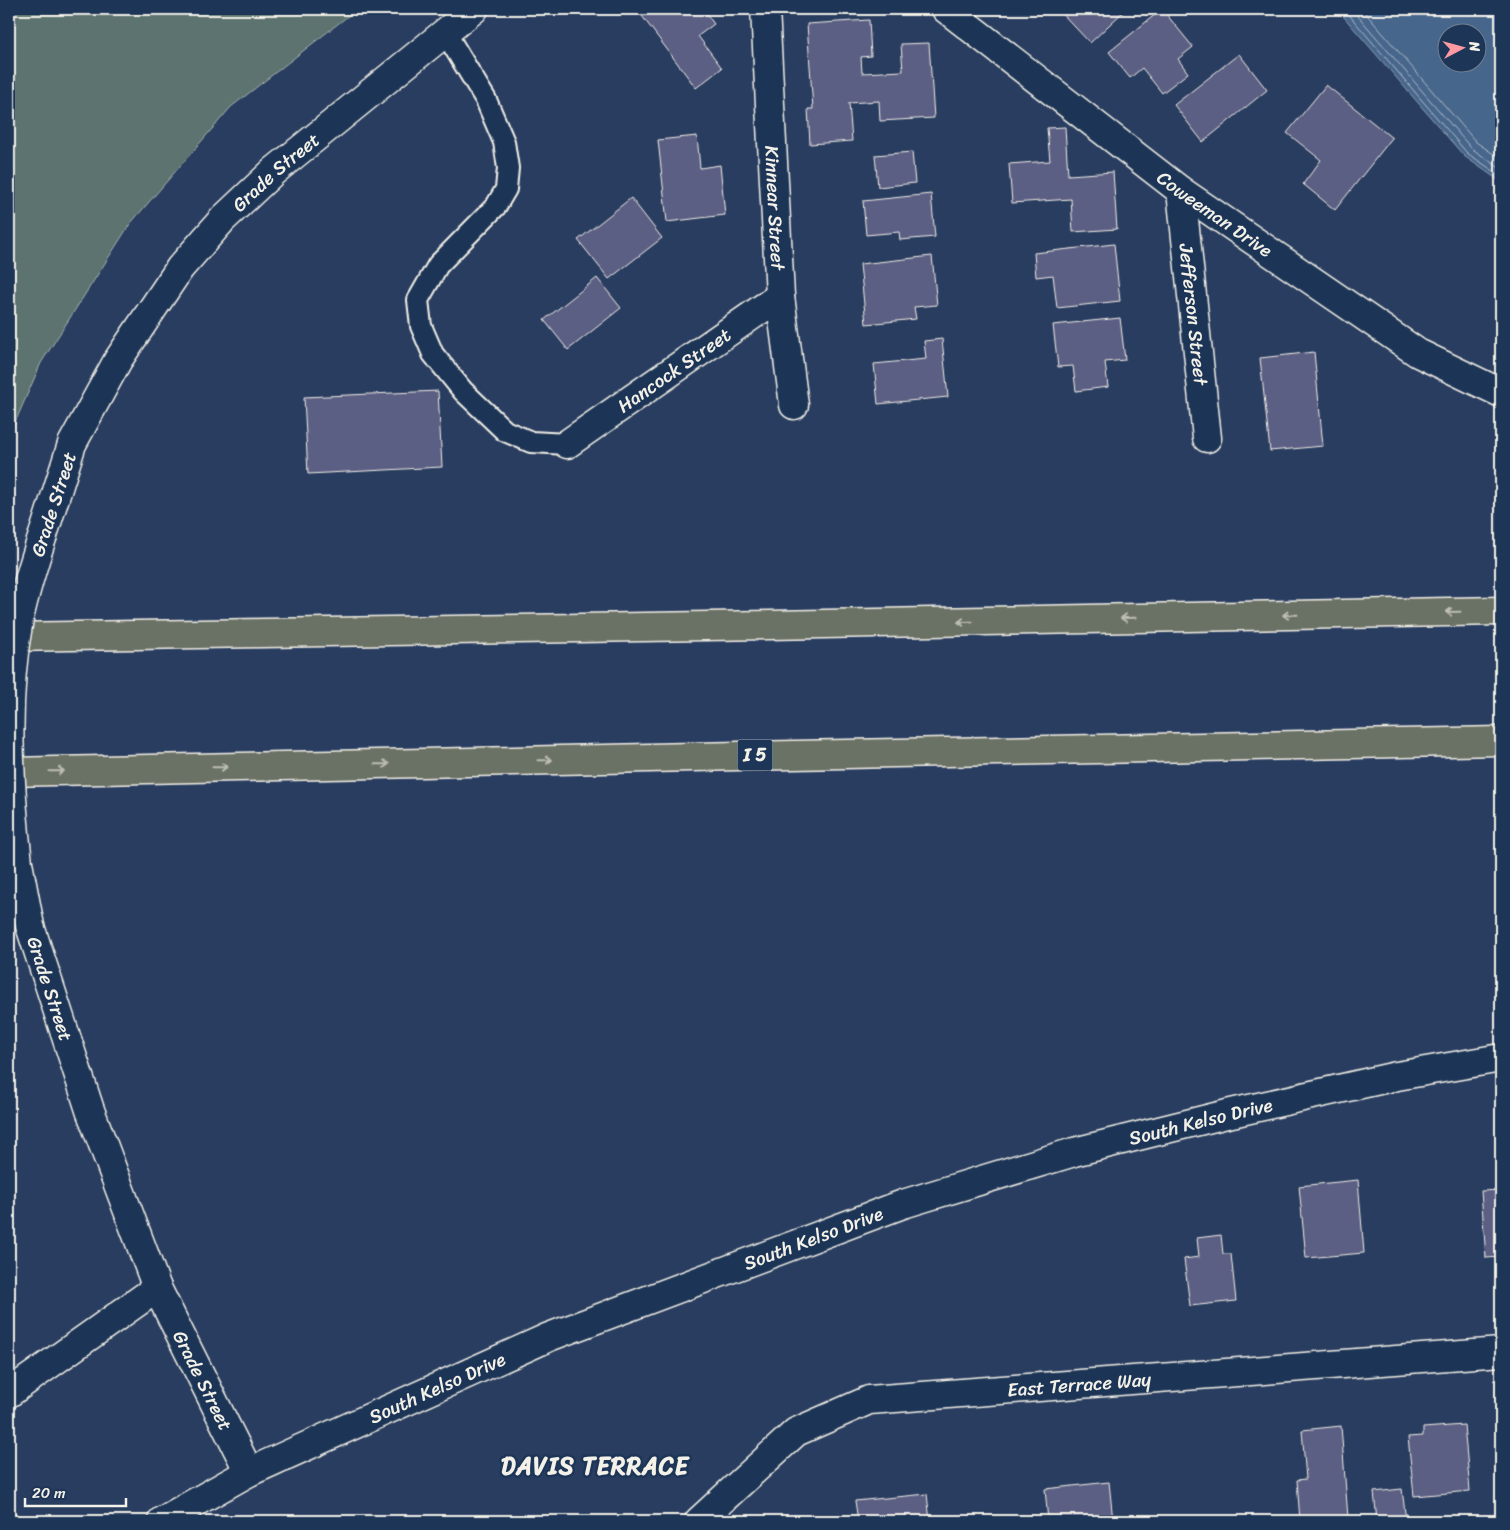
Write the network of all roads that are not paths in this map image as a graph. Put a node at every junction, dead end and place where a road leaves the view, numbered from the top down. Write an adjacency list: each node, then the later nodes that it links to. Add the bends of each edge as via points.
1 (474, 9): 4 (main road, Grade Street)
2 (765, 9): 6 (main road, Kinnear Street)
3 (946, 9): 5 (main road, Coweeman Drive)
4 (445, 32): 10 (lane, via 486,100 504,142 508,168 506,189 496,206 438,265 418,300 421,326 433,354 463,391 505,431 531,442); 16 (main road, Grade Street, bridge, via 274,171 223,219 180,268 118,360 72,444 33,563 19,620 10,701 10,772 18,863 30,926 90,1110)
5 (1181, 191): 7 (main road, Coweeman Drive, via 1418,353); 9 (main road, Jefferson Street)
6 (780, 296): 8 (main road, Kinnear Street); 10 (main road, Hancock Street)
7 (1501, 393)
8 (794, 405)
9 (1207, 438)
10 (567, 444)
11 (1501, 611): 12 (highway, one-way to 12)
12 (9, 638)
13 (1501, 742): 14 (highway, I 5, one-way to 13)
14 (9, 772)
15 (1501, 1058): 19 (main road, South Kelso Drive, via 1397,1076 1227,1114 1074,1152 904,1204 548,1337)
16 (157, 1288): 18 (main road); 19 (main road, Grade Street)
17 (1501, 1352): 21 (main road, East Terrace Way, via 869,1400 796,1432)
18 (9, 1393)
19 (249, 1472): 20 (main road, South Kelso Drive)
20 (162, 1521)
21 (699, 1521)

